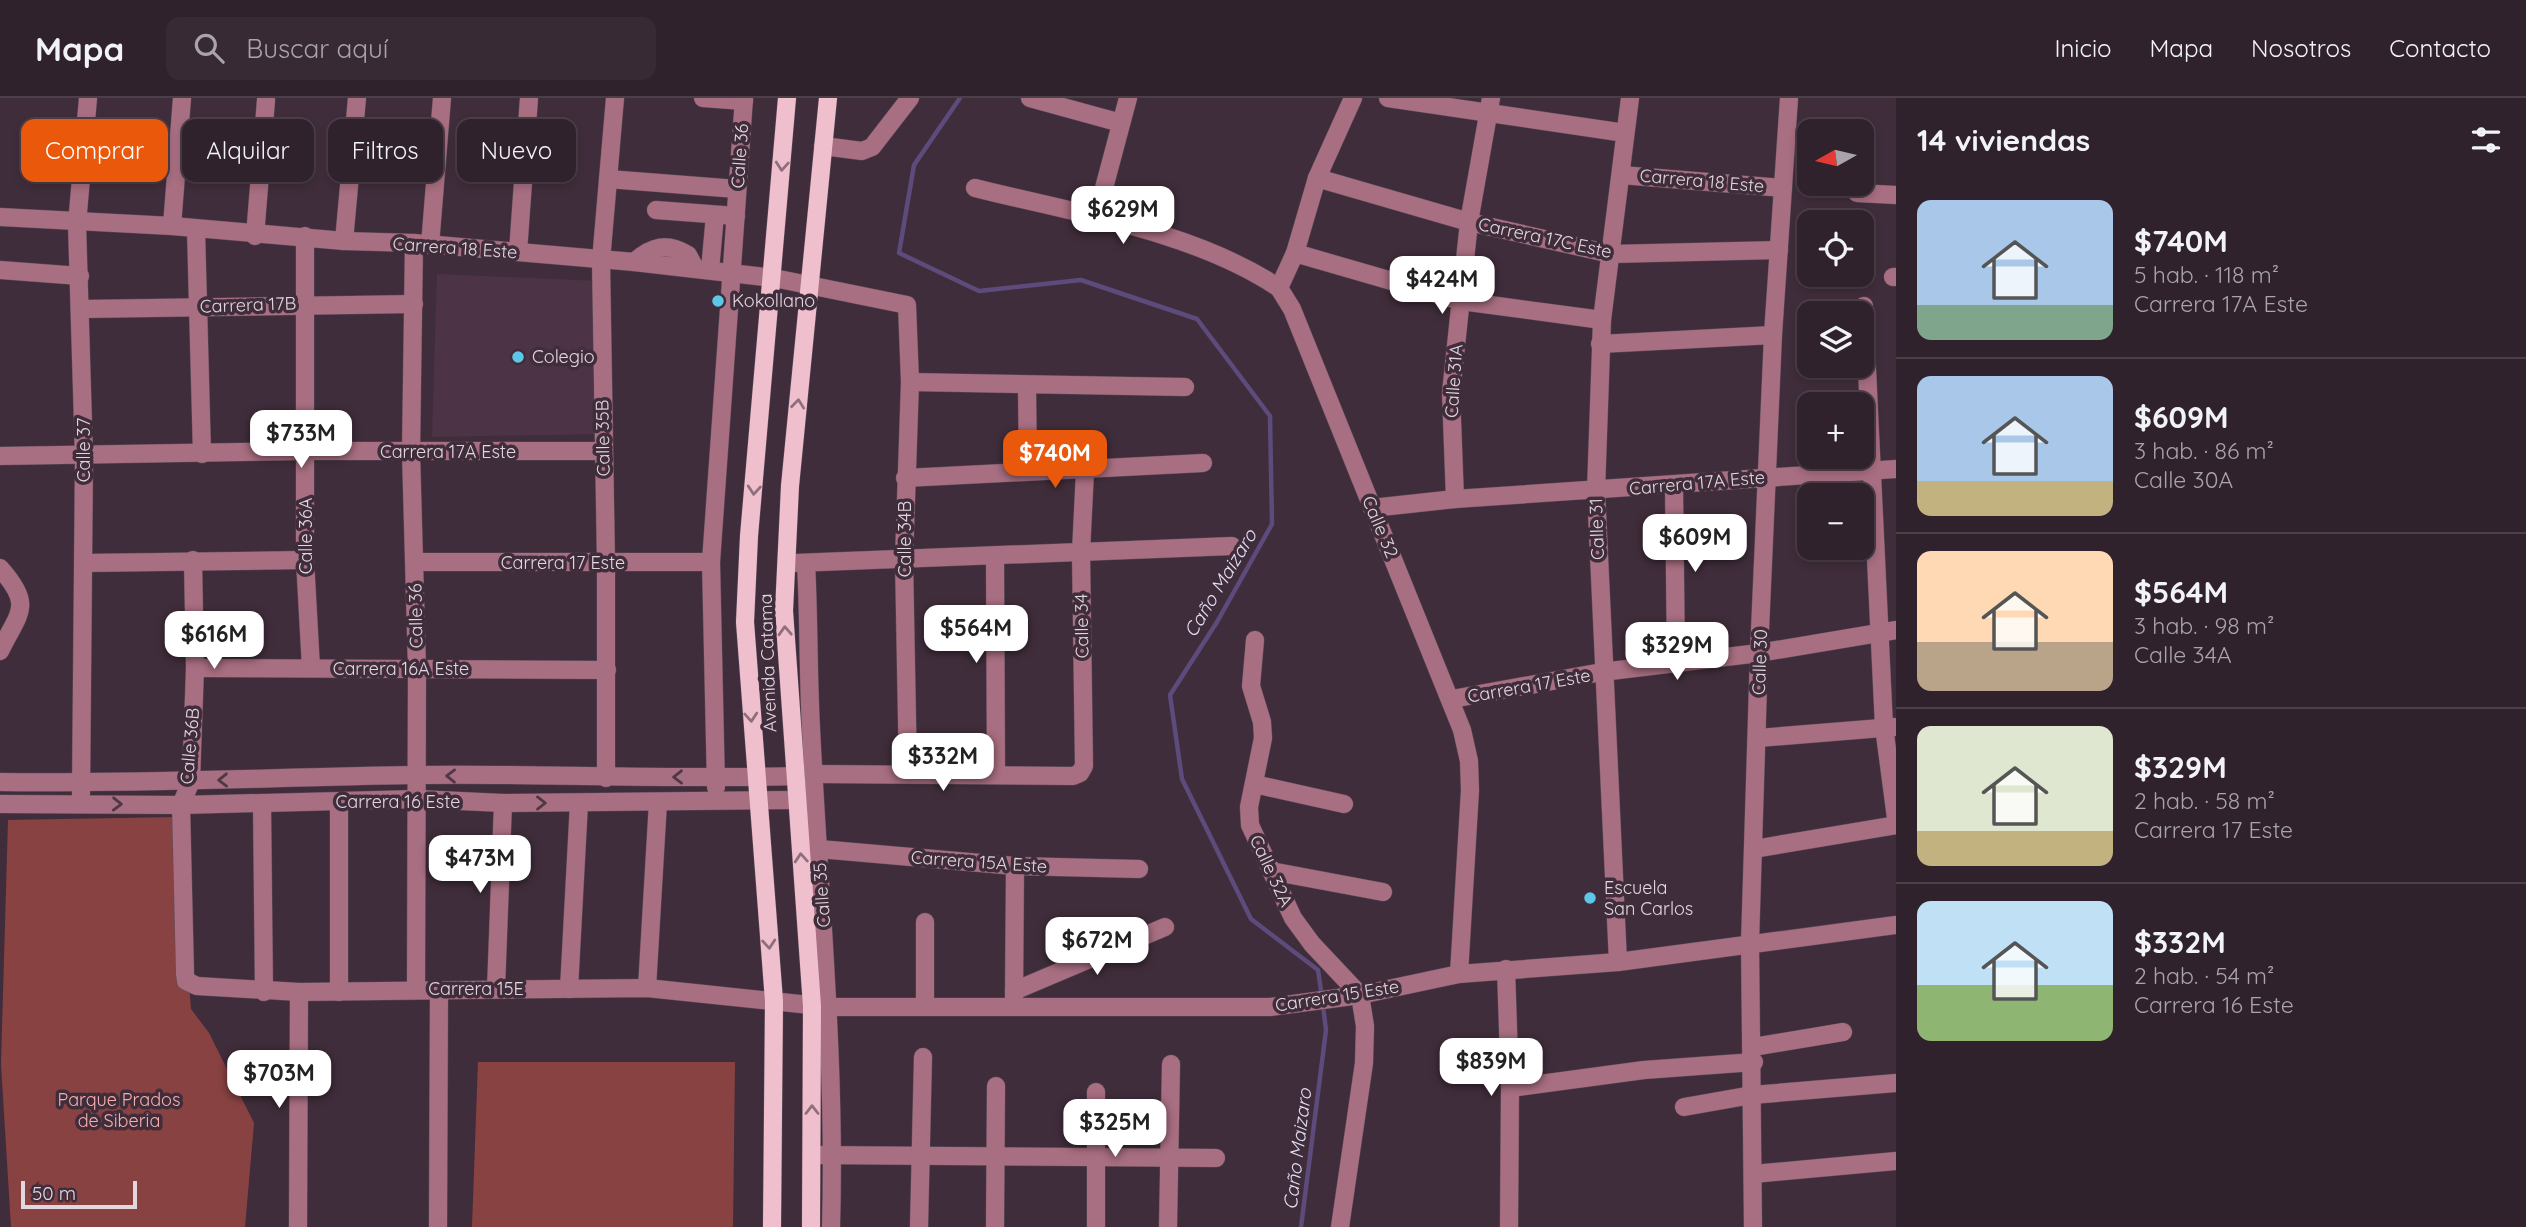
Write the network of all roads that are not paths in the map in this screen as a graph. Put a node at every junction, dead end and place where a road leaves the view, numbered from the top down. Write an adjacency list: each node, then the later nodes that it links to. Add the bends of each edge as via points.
1 (88, 98): 37 (street, Calle 37)
2 (182, 98): 38 (street)
3 (357, 98): 42 (street)
4 (442, 98): 43 (street, Calle 36)
5 (529, 98): 45 (street)
6 (615, 98): 25 (street, Calle 35B)
7 (703, 98): 18 (street)
8 (787, 98): 53 (main road, Avenida Catama, one-way to 53)
9 (828, 98): 22 (main road, Avenida Catama)
10 (910, 98): 22 (street, via 872,147 862,151)
11 (1030, 98): 20 (street)
12 (1128, 98): 20 (street)
13 (1353, 98): 24 (street)
14 (1388, 98): 19 (street)
15 (1629, 98): 21 (street, Calle 31)
16 (1789, 98): 27 (street, Calle 30)
17 (266, 100): 40 (street)
18 (744, 100): 28 (street, Calle 36)
19 (1490, 105): 21 (street); 36 (street, Calle 31A)
20 (1121, 123): 35 (street)
21 (1625, 133): 23 (street, Calle 31)
22 (823, 146): 54 (main road, Avenida Catama)
23 (1621, 175): 27 (street, Carrera 18 Este); 47 (street, Calle 31)
24 (1317, 178): 36 (street, Carrera 17C Este); 46 (street)
25 (608, 179): 28 (street); 48 (street, Calle 35B)
26 (975, 188): 35 (street)
27 (1783, 188): 44 (street, Calle 30)
28 (737, 189): 33 (street, Calle 36)
29 (1874, 194): 30 (street)
30 (1896, 195)
31 (656, 210): 32 (street)
32 (715, 215): 33 (street); 49 (street)
33 (736, 216): 51 (street, Calle 36)
34 (0, 217): 37 (street, Carrera 18 Este)
35 (1096, 218): 55 (street, via 1192,245)
36 (1469, 222): 47 (street, Carrera 17C Este); 56 (street, Calle 31A)
37 (77, 224): 38 (street, Carrera 18 Este); 52 (street, Calle 37)
38 (172, 226): 39 (street, Carrera 18 Este)
39 (196, 230): 40 (street, Carrera 18 Este); 60 (street)
40 (255, 236): 41 (street, Carrera 18 Este)
41 (305, 236): 42 (street, Carrera 18 Este); 57 (street, Calle 36A)
42 (344, 241): 43 (street, Carrera 18 Este)
43 (422, 244): 45 (street, Carrera 18 Este); 58 (street, Calle 36)
44 (1779, 250): 47 (street, Carrera 17C Este); 63 (street, Calle 30)
45 (517, 252): 48 (street, Carrera 18 Este)
46 (1295, 253): 55 (street); 56 (street)
47 (1611, 254): 62 (street, Calle 31)
48 (601, 261): 49 (street, Carrera 18 Este); 70 (street, Calle 35B)
49 (702, 269): 51 (street, Carrera 18 Este)
50 (0, 270): 52 (street)
51 (734, 272): 53 (street, Carrera 18 Este); 93 (street, Calle 36)
52 (80, 276): 61 (street, Calle 37)
53 (774, 278): 54 (street, Carrera 18 Este); 117 (main road, Avenida Catama, one-way to 117, via 745,622)
54 (810, 286): 59 (street, Carrera 18 Este); 95 (main road, Avenida Catama, one-way to 54)
55 (1279, 288): 85 (street, Calle 32, via 1292,309)
56 (1461, 301): 62 (street); 84 (street, Calle 31A, via 1451,393)
57 (306, 304): 58 (street, Carrera 17B); 60 (street, Carrera 17B); 69 (street, Calle 36A)
58 (414, 304): 71 (street, Calle 36)
59 (907, 305): 66 (street, Calle 34B)
60 (199, 307): 61 (street, Carrera 17B); 72 (street)
61 (82, 309): 74 (street, Calle 37)
62 (1602, 320): 64 (street, Calle 31)
63 (1773, 335): 64 (street); 80 (street, Calle 30)
64 (1600, 344): 83 (street, Calle 31)
65 (1867, 378): 79 (street)
66 (910, 382): 67 (street); 81 (street, Calle 34B)
67 (1027, 386): 68 (street); 77 (street)
68 (1185, 387)
69 (307, 451): 71 (street, Carrera 17A Este); 72 (street, Carrera 17A Este); 91 (street, Calle 36A)
70 (603, 451): 71 (street, Carrera 17A Este); 97 (street, Calle 35B)
71 (411, 452): 92 (street, Calle 36)
72 (202, 454): 74 (street, Carrera 17A Este)
73 (0, 456): 74 (street, Carrera 17A Este)
74 (84, 457): 94 (street, Calle 37)
75 (1203, 463): 78 (street)
76 (1896, 469): 79 (street, Carrera 17A Este)
77 (1028, 471): 78 (street); 81 (street)
78 (1085, 471): 87 (street, Calle 34)
79 (1870, 473): 80 (street, Carrera 17A Este); 99 (street)
80 (1768, 477): 82 (street, Carrera 17A Este); 102 (street, Calle 30)
81 (905, 478): 89 (street, Calle 34B)
82 (1674, 486): 83 (street, Carrera 17A Este); 103 (street)
83 (1596, 491): 84 (street, Carrera 17A Este); 108 (street, Calle 31)
84 (1455, 499): 85 (street, Carrera 17A Este)
85 (1372, 508): 109 (street, Calle 32)
86 (1232, 546): 87 (street)
87 (1081, 552): 88 (street); 115 (street, Calle 34, via 1084,766 1073,776)
88 (995, 556): 89 (street); 115 (street)
89 (904, 559): 96 (street); 112 (street, Calle 34B)
90 (193, 560): 91 (street); 94 (street); 104 (street, Calle 36B)
91 (306, 560): 105 (street, Calle 36A)
92 (415, 562): 97 (street, Carrera 17 Este); 106 (street, Calle 36)
93 (712, 562): 97 (street, Carrera 17 Este); 116 (street, Calle 36)
94 (84, 563): 122 (street, Calle 37)
95 (786, 563): 96 (street); 118 (main road, Avenida Catama, one-way to 95, via 784,611)
96 (806, 563): 113 (street, Calle 35)
97 (606, 564): 107 (street, Calle 35B)
98 (0, 568): 101 (street, via 19,593 22,606)
99 (1889, 631): 102 (street, Carrera 17 Este); 110 (street)
100 (1255, 640): 123 (street, Calle 32A, via 1251,686 1263,738)
101 (0, 651)
102 (1759, 653): 103 (street, Carrera 17 Este); 111 (street, Calle 30)
103 (1676, 662): 108 (street, Carrera 17 Este)
104 (195, 668): 105 (street, Carrera 16A Este); 120 (street, Calle 36B)
105 (311, 668): 106 (street, Carrera 16A Este)
106 (417, 669): 107 (street, Carrera 16A Este); 114 (street, Calle 36)
107 (607, 670): 119 (street, Calle 35B)
108 (1602, 672): 109 (street, Carrera 17 Este); 149 (street, Calle 31)
109 (1452, 699): 152 (street, Calle 32, via 1470,771)
110 (1890, 727): 111 (street); 137 (street)
111 (1758, 737): 140 (street, Calle 30)
112 (908, 773): 113 (street); 115 (street)
113 (814, 774): 139 (street, Calle 35)
114 (416, 775): 119 (street, Carrera 16 Este, one-way to 114); 120 (street, Carrera 16 Este, one-way to 120); 124 (street, Calle 36)
115 (996, 775)
116 (715, 776): 117 (street, Carrera 16 Este); 119 (street, Carrera 16 Este, one-way to 119); 126 (street, Calle 36)
117 (755, 776): 118 (street, Carrera 16 Este); 129 (main road, Avenida Catama)
118 (795, 776): 125 (main road, Avenida Catama)
119 (606, 778)
120 (191, 781): 122 (street, Carrera 16 Este); 136 (street, Calle 36B)
121 (0, 782): 122 (street, Carrera 16 Este)
122 (82, 783): 130 (street, Calle 37)
123 (1254, 784): 135 (street); 143 (street, Calle 32A, via 1250,825)
124 (417, 799): 127 (street, Carrera 16 Este); 132 (street, Carrera 16 Este); 154 (street, Calle 36)
125 (797, 800): 129 (street, Carrera 16 Este); 165 (main road, Avenida Catama, one-way to 125)
126 (716, 801): 128 (street, Carrera 16 Este); 129 (street, Carrera 16 Este)
127 (339, 802): 131 (street, Carrera 16 Este); 160 (street)
128 (658, 802): 133 (street, Carrera 16 Este); 153 (street)
129 (757, 802): 163 (main road, Avenida Catama, one-way to 163)
130 (81, 803): 134 (street, Carrera 16 Este); 136 (street, Carrera 16 Este, one-way to 136)
131 (262, 803): 136 (street, Carrera 16 Este); 158 (street)
132 (503, 803): 133 (street, Carrera 16 Este, one-way to 133); 155 (street)
133 (579, 803): 156 (street)
134 (0, 804)
135 (1344, 804)
136 (181, 805): 151 (street, Calle 36B)
137 (1896, 818)
138 (1896, 825): 140 (street)
139 (819, 849): 141 (street, Carrera 15A Este); 165 (street, Calle 35)
140 (1754, 849): 148 (street, Calle 30)
141 (1015, 866): 142 (street, Carrera 15A Este); 162 (street)
142 (1139, 869)
143 (1271, 871): 144 (street); 161 (street, Calle 32A, via 1293,918)
144 (1383, 892)
145 (925, 922): 164 (street)
146 (1896, 925): 148 (street, Carrera 15 Este)
147 (1165, 927): 162 (street)
148 (1750, 943): 149 (street, Carrera 15 Este); 167 (street, Calle 30)
149 (1618, 962): 150 (street, Carrera 15 Este)
150 (1506, 968): 152 (street, Carrera 15 Este); 172 (street)
151 (185, 974): 158 (street, Carrera 15E, via 187,981 197,986)
152 (1459, 974): 161 (street, Carrera 15 Este)
153 (647, 988): 156 (street, Carrera 15E); 163 (street, Carrera 15E)
154 (416, 989): 157 (street, Carrera 15E); 160 (street, Carrera 15E)
155 (496, 989): 156 (street, Carrera 15E); 157 (street, Carrera 15E)
156 (569, 989)
157 (439, 990): 186 (street)
158 (264, 992): 159 (street, Carrera 15E)
159 (299, 992): 160 (street, Carrera 15E); 185 (street)
160 (339, 992)
161 (1360, 995): 162 (street, Carrera 15 Este, via 1270,1007); 194 (street, via 1364,1063)
162 (1014, 998): 164 (street, Carrera 15 Este)
163 (774, 1001): 165 (street, Carrera 15 Este); 187 (main road, Avenida Catama)
164 (926, 1005): 165 (street, Carrera 15 Este)
165 (820, 1007): 176 (main road, Avenida Catama, one-way to 165); 177 (street, Calle 35)
166 (1843, 1032): 167 (street)
167 (1753, 1054): 172 (street); 174 (street, Calle 30)
168 (923, 1057): 178 (street)
169 (1171, 1064): 180 (street)
170 (1896, 1083): 174 (street)
171 (996, 1086): 179 (street)
172 (1510, 1088): 195 (street)
173 (1096, 1092): 182 (street)
174 (1752, 1095): 175 (street); 184 (street, Calle 30)
175 (1684, 1107)
176 (812, 1155): 177 (street); 188 (main road, Avenida Catama)
177 (833, 1156): 178 (street); 189 (street, Calle 35)
178 (920, 1157): 179 (street); 190 (street)
179 (994, 1158): 182 (street); 191 (street)
180 (1169, 1158): 181 (street); 182 (street); 193 (street)
181 (1216, 1158)
182 (1096, 1159): 192 (street)
183 (1896, 1161): 184 (street)
184 (1753, 1174): 196 (street, Calle 30)
185 (298, 1227)
186 (438, 1227)
187 (772, 1227)
188 (811, 1227)
189 (831, 1227)
190 (919, 1227)
191 (995, 1227)
192 (1096, 1227)
193 (1168, 1227)
194 (1340, 1227)
195 (1509, 1227)
196 (1753, 1227)

